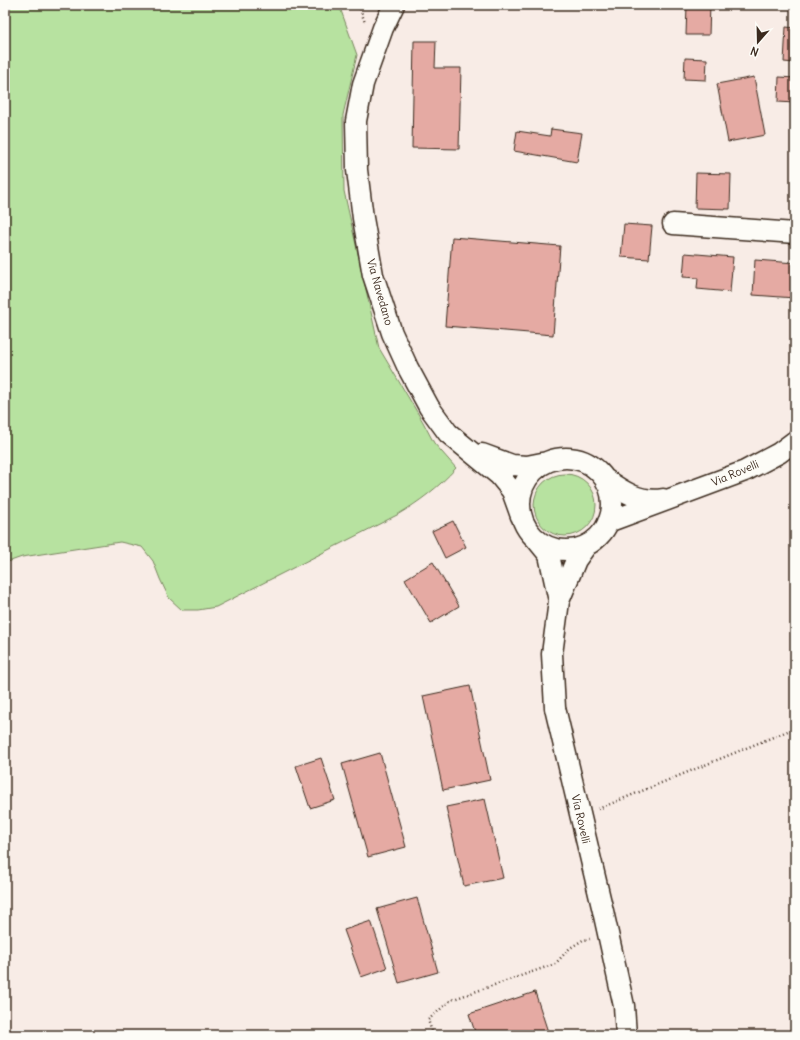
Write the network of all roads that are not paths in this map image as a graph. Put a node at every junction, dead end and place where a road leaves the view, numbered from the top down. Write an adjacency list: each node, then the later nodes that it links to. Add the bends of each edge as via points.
1 (394, 5): 5 (street, Via Navedano, via 363,84 356,121 357,170 363,218 373,275 392,333 429,407 448,433)
2 (673, 224): 3 (street)
3 (795, 233)
4 (795, 441): 8 (street, Via Rovelli, via 779,453 745,471)
5 (467, 448): 6 (street, via 512,465 527,466); 9 (street, Via Navedano, via 500,475 512,491)
6 (547, 462): 7 (street, via 568,458 579,460 598,470); 9 (street, via 538,467 524,484 520,506)
7 (605, 479): 8 (street, Via Rovelli, via 622,491 642,499 654,501); 10 (street, via 612,504)
8 (671, 498): 10 (street, Via Rovelli)
9 (522, 516): 11 (street, via 525,525)
10 (608, 522): 12 (street, via 599,536)
11 (536, 539): 12 (street, via 555,549 576,549); 13 (street, Via Rovelli, via 549,555)
12 (586, 546): 13 (street, Via Rovelli, via 576,560)
13 (560, 601): 14 (street, Via Rovelli, via 552,654 555,708 624,1006)
14 (626, 1035)

